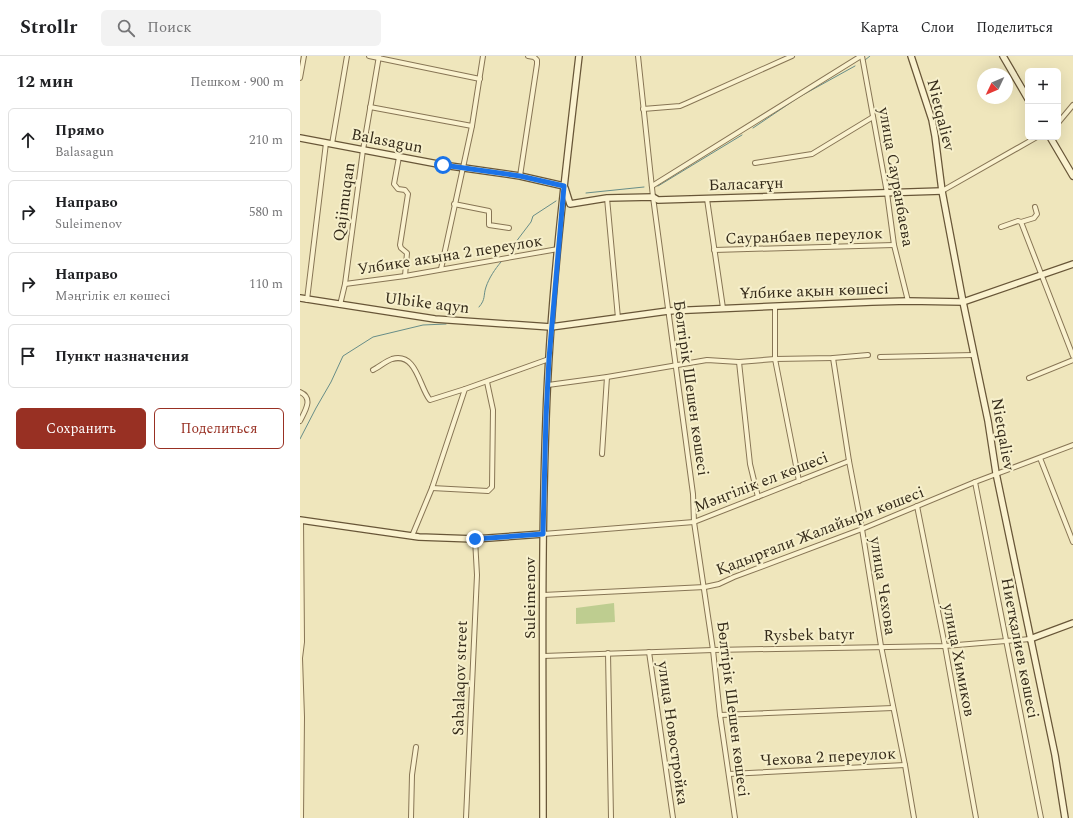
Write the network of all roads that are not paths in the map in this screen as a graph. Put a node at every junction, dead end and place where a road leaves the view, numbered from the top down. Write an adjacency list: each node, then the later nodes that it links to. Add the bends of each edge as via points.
1 (304, 56): 13 (street)
2 (347, 56): 26 (street)
3 (369, 56): 12 (street)
4 (483, 56): 14 (street)
5 (528, 56): 31 (street, via 537,60)
6 (579, 56): 33 (street, Suleimenov)
7 (638, 56): 18 (street, Бөлтірік Шешен көшесі)
8 (792, 56): 18 (street, via 680,106)
9 (862, 56): 19 (street, улица Сауранбаева); 34 (street)
10 (911, 56): 35 (street, Nietqaliev, via 932,120)
11 (1003, 56): 15 (street)
12 (379, 57): 14 (street); 17 (street, Qajimuqan)
13 (300, 78)
14 (480, 79): 21 (street)
15 (1025, 94)
16 (1073, 105): 20 (street)
17 (370, 107): 21 (street); 27 (street, Qajimuqan)
18 (643, 109): 34 (street, Бөлтірік Шешен көшесі)
19 (873, 117): 29 (street, via 812,154); 36 (street, улица Сауранбаева)
20 (1061, 119)
21 (472, 126): 30 (street)
22 (300, 138): 25 (street, Balasagun)
23 (1032, 140): 35 (street)
24 (1052, 140): 32 (street)
25 (326, 143): 26 (street, Balasagun); 54 (street)
26 (332, 144): 27 (street, Balasagun)
27 (363, 150): 28 (street, Balasagun); 52 (street, Qajimuqan)
28 (399, 157): 30 (street, Balasagun); 51 (street, via 394,184 398,189 406,190 408,194 400,245 407,253)
29 (754, 163)
30 (463, 168): 31 (street, Balasagun); 40 (street)
31 (520, 176): 33 (street, Balasagun)
32 (1073, 176)
33 (564, 186): 38 (street, Баласағұн, via 570,204); 46 (street, Suleimenov)
34 (652, 186): 37 (street, Бөлтірік Шешен көшесі)
35 (942, 191): 36 (street, Баласағұн); 56 (street, Nietqaliev)
36 (887, 193): 39 (street, Баласағұн); 45 (street, улица Сауранбаева)
37 (653, 197): 38 (street, Баласағұн); 39 (street, Баласағұн, via 658,200); 60 (street, Бөлтірік Шешен көшесі)
38 (607, 198): 61 (street)
39 (707, 199): 47 (street, Сауранбаев переулок)
40 (454, 204): 44 (street, via 489,211 489,225); 49 (street)
41 (1035, 207): 42 (street, via 1037,214 1034,218)
42 (1021, 222): 43 (street); 50 (street)
43 (1001, 227)
44 (509, 228)
45 (894, 245): 47 (street, Сауранбаев переулок); 55 (street, улица Сауранбаева)
46 (558, 249): 49 (street, Улбике акына 2 переулок); 62 (street, Suleimenov)
47 (714, 250): 59 (street, Сауранбаев переулок)
48 (1073, 264): 50 (street, Ұлбике ақын көшесі)
49 (441, 269): 51 (street, Улбике акына 2 переулок)
50 (1042, 275): 56 (street, Ұлбике ақын көшесі); 65 (street)
51 (405, 276): 52 (street, Улбике акына 2 переулок)
52 (345, 284): 57 (street, Qajimuqan)
53 (300, 298): 54 (street, Ulbike aqyn)
54 (307, 300): 57 (street, Ulbike aqyn)
55 (908, 301): 56 (street, Ұлбике ақын көшесі); 58 (street, Ұлбике ақын көшесі)
56 (963, 302): 64 (street, Nietqaliev)
57 (340, 305): 62 (street, Ulbike aqyn, via 435,319)
58 (775, 306): 59 (street, Ұлбике ақын көшесі); 69 (street)
59 (723, 308): 60 (street, Ұлбике ақын көшесі)
60 (668, 311): 61 (street, Ұлбике ақын көшесі); 72 (street, Бөлтірік Шешен көшесі)
61 (618, 318): 62 (street, Ұлбике ақын көшесі)
62 (551, 327): 68 (street, Suleimenov)
63 (868, 355): 67 (street)
64 (974, 355): 66 (street); 85 (street, Nietqaliev)
65 (1073, 356)
66 (880, 357)
67 (834, 358): 69 (street); 84 (street, улица Чехова)
68 (549, 359): 76 (street); 77 (street, Suleimenov)
69 (775, 359): 71 (street); 86 (street)
70 (1073, 360): 75 (street)
71 (739, 362): 72 (street, via 707,360); 89 (street, via 750,464)
72 (677, 365): 74 (street); 92 (street, Бөлтірік Шешен көшесі, via 678,390 694,494)
73 (373, 370): 78 (street, via 392,359 402,358 412,365 430,400)
74 (607, 378): 77 (street); 82 (street)
75 (1029, 378)
76 (487, 382): 78 (street); 88 (street, via 493,410 492,487 488,491)
77 (548, 385): 94 (street, Suleimenov)
78 (465, 389): 88 (street)
79 (300, 392): 80 (street, via 304,393 308,404)
80 (300, 421)
81 (1073, 445): 83 (street, Қадырғали Жалайыри көшесі)
82 (602, 454)
83 (1040, 458): 85 (street, Қадырғали Жалайыри көшесі); 97 (street)
84 (849, 462): 86 (street, Мәңгілік ел көшесі); 93 (street, улица Чехова)
85 (996, 473): 87 (street, Қадырғали Жалайыри көшесі); 101 (street, Nietqaliev)
86 (799, 481): 89 (street, Мәңгілік ел көшесі)
87 (975, 482): 90 (street, Қадырғали Жалайыри көшесі); 102 (street, Ниетқалиев көшесі)
88 (432, 488): 95 (street)
89 (758, 497): 92 (street, Мәңгілік ел көшесі)
90 (917, 506): 93 (street, Қадырғали Жалайыри көшесі); 104 (street, улица Химиков)
91 (301, 520): 95 (street, Мәңгілік ел көшесі); 114 (street)
92 (694, 522): 94 (street, Мәңгілік ел көшесі); 98 (street, Бөлтірік Шешен көшесі)
93 (862, 529): 98 (street, Қадырғали Жалайыри көшесі, via 719,584); 103 (street, улица Чехова)
94 (543, 534): 96 (street, Мәңгілік ел көшесі); 99 (street, Suleimenov)
95 (412, 536): 96 (street, Мәңгілік ел көшесі)
96 (475, 539): 116 (street, Sabalaqov street, via 477,575)
97 (1073, 542)
98 (705, 586): 99 (street, Қадырғали Жалайыри көшесі); 105 (street, Бөлтірік Шешен көшесі)
99 (543, 595): 108 (street, Suleimenov)
100 (1073, 623): 101 (street, Rysbek batyr)
101 (1030, 639): 102 (street, Rysbek batyr); 124 (street, Nietqaliev, via 1055,755)
102 (1006, 641): 104 (street, Rysbek batyr); 123 (street, Ниетқалиев көшесі)
103 (881, 646): 104 (street, Rysbek batyr); 105 (street, Rysbek batyr); 109 (street, улица Чехова)
104 (945, 646): 122 (street, улица Химиков)
105 (713, 650): 106 (street, Rysbek batyr); 110 (street, Бөлтірік Шешен көшесі)
106 (649, 652): 107 (street, Rysbek batyr); 119 (street, улица Новостройка)
107 (608, 653): 108 (street, Rysbek batyr); 118 (street)
108 (543, 656): 117 (street, Suleimenov)
109 (893, 708): 110 (street); 112 (street, улица Чехова)
110 (720, 714): 113 (street, Бөлтірік Шешен көшесі)
111 (416, 747): 115 (street, via 412,775)
112 (905, 766): 113 (street, Чехова 2 переулок); 121 (street, улица Чехова)
113 (729, 774): 120 (street, Бөлтірік Шешен көшесі)
114 (301, 818)
115 (411, 818)
116 (466, 818)
117 (543, 818)
118 (611, 818)
119 (673, 818)
120 (735, 818)
121 (914, 818)
122 (976, 818)
123 (1041, 818)
124 (1065, 818)

